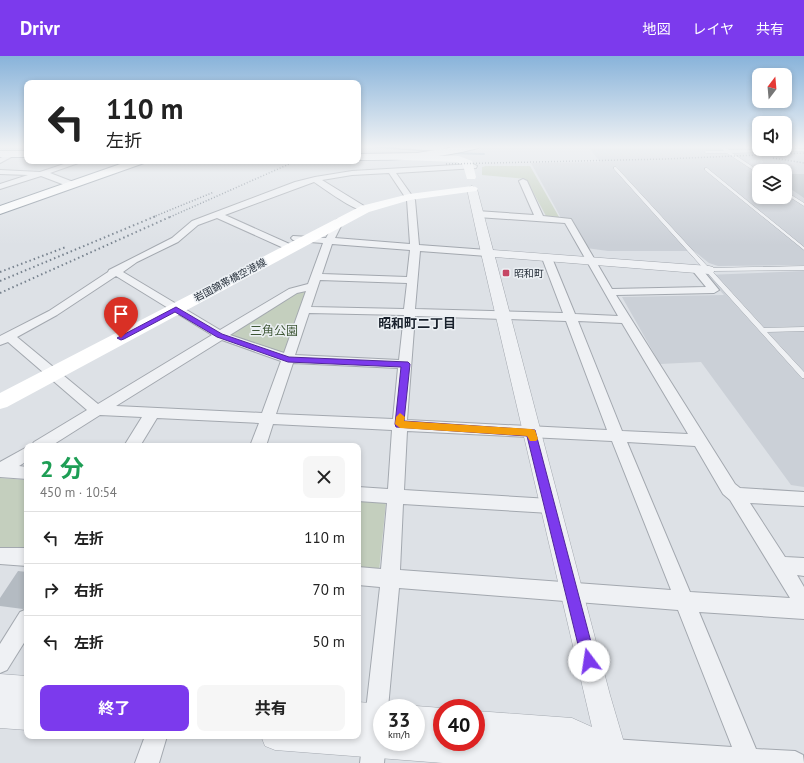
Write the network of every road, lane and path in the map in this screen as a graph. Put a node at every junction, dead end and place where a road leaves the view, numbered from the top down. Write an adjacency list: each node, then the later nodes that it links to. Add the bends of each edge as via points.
1 (26, 179): 12 (street)
2 (56, 179): 11 (street)
3 (90, 179): 11 (highway)
4 (316, 179): 16 (street); 19 (street)
5 (396, 179): 13 (street)
6 (470, 179): 10 (main road)
7 (624, 179): 29 (lane)
8 (718, 179): 24 (lane)
9 (523, 181): 20 (street)
10 (471, 183): 13 (main road, 岩国錦帯橋空港線); 18 (street)
11 (73, 185): 17 (highway)
12 (0, 187)
13 (407, 195): 16 (main road, 岩国錦帯橋空港線); 23 (street, via 411,200)
14 (792, 197): 15 (lane)
15 (804, 205)
16 (362, 208): 21 (main road, 岩国錦帯橋空港線)
17 (0, 210)
18 (477, 214): 20 (street); 25 (street)
19 (218, 215): 22 (street); 30 (street, via 195,223 174,240)
20 (540, 218): 27 (street, via 568,222)
21 (330, 229): 22 (main road, 岩国錦帯橋空港線); 23 (street); 32 (street)
22 (294, 243): 34 (main road, 岩国錦帯橋空港線)
23 (415, 248): 25 (street); 31 (street)
24 (804, 249)
25 (487, 253): 26 (street); 37 (street)
26 (547, 258): 27 (street); 38 (street)
27 (590, 261): 29 (street); 33 (street)
28 (804, 268): 29 (lane)
29 (703, 270): 33 (street, via 714,290); 41 (lane)
30 (113, 272): 34 (street); 43 (street, via 53,313)
31 (412, 280): 32 (street); 36 (street)
32 (314, 282): 35 (street); 42 (street, via 293,291)
33 (609, 292): 39 (street)
34 (172, 306): 42 (street); 46 (main road, 岩国錦帯橋空港線)
35 (304, 310): 36 (street); 44 (street)
36 (410, 312): 37 (street); 45 (street)
37 (502, 314): 38 (street); 54 (street)
38 (569, 317): 39 (street); 55 (street)
39 (627, 320): 56 (street)
40 (804, 329): 41 (lane)
41 (764, 330): 47 (lane)
42 (220, 335): 44 (street); 50 (street)
43 (5, 339): 46 (street)
44 (288, 359): 45 (street); 52 (street)
45 (405, 364): 53 (street)
46 (49, 370): 48 (main road, 岩国錦帯橋空港線); 49 (main road, 岩国錦帯橋空港線); 50 (street)
47 (804, 376)
48 (0, 392)
49 (0, 402)
50 (96, 410): 51 (street); 57 (street)
51 (152, 414): 52 (street); 58 (street)
52 (268, 418): 53 (street); 59 (street)
53 (400, 424): 54 (street); 65 (street)
54 (531, 432): 55 (street); 67 (street)
55 (617, 436): 56 (street); 75 (street)
56 (698, 440): 64 (street)
57 (44, 443)
58 (134, 443)
59 (259, 443)
60 (24, 455): 61 (street)
61 (0, 470): 62 (street)
62 (24, 473)
63 (361, 494): 65 (street)
64 (736, 495): 66 (street); 70 (street)
65 (395, 496): 67 (street); 73 (street)
66 (804, 499)
67 (550, 506): 74 (street)
68 (0, 556): 69 (street)
69 (24, 557)
70 (782, 566): 71 (street); 76 (street)
71 (804, 567)
72 (361, 576): 73 (street)
73 (390, 579): 74 (street); 85 (street)
74 (572, 592): 75 (street); 88 (street)
75 (684, 601): 77 (street); 89 (street)
76 (804, 604)
77 (804, 609)
78 (24, 624): 79 (street)
79 (0, 663)
80 (0, 687): 81 (street)
81 (24, 689)
82 (0, 714): 83 (street)
83 (24, 716)
84 (485, 726): 88 (street, via 572,732)
85 (372, 731): 86 (street); 88 (street, via 576,759)
86 (361, 732)
87 (155, 739): 90 (street)
88 (614, 757): 89 (street)
89 (749, 759): 91 (street)
90 (147, 763)
91 (795, 763)

